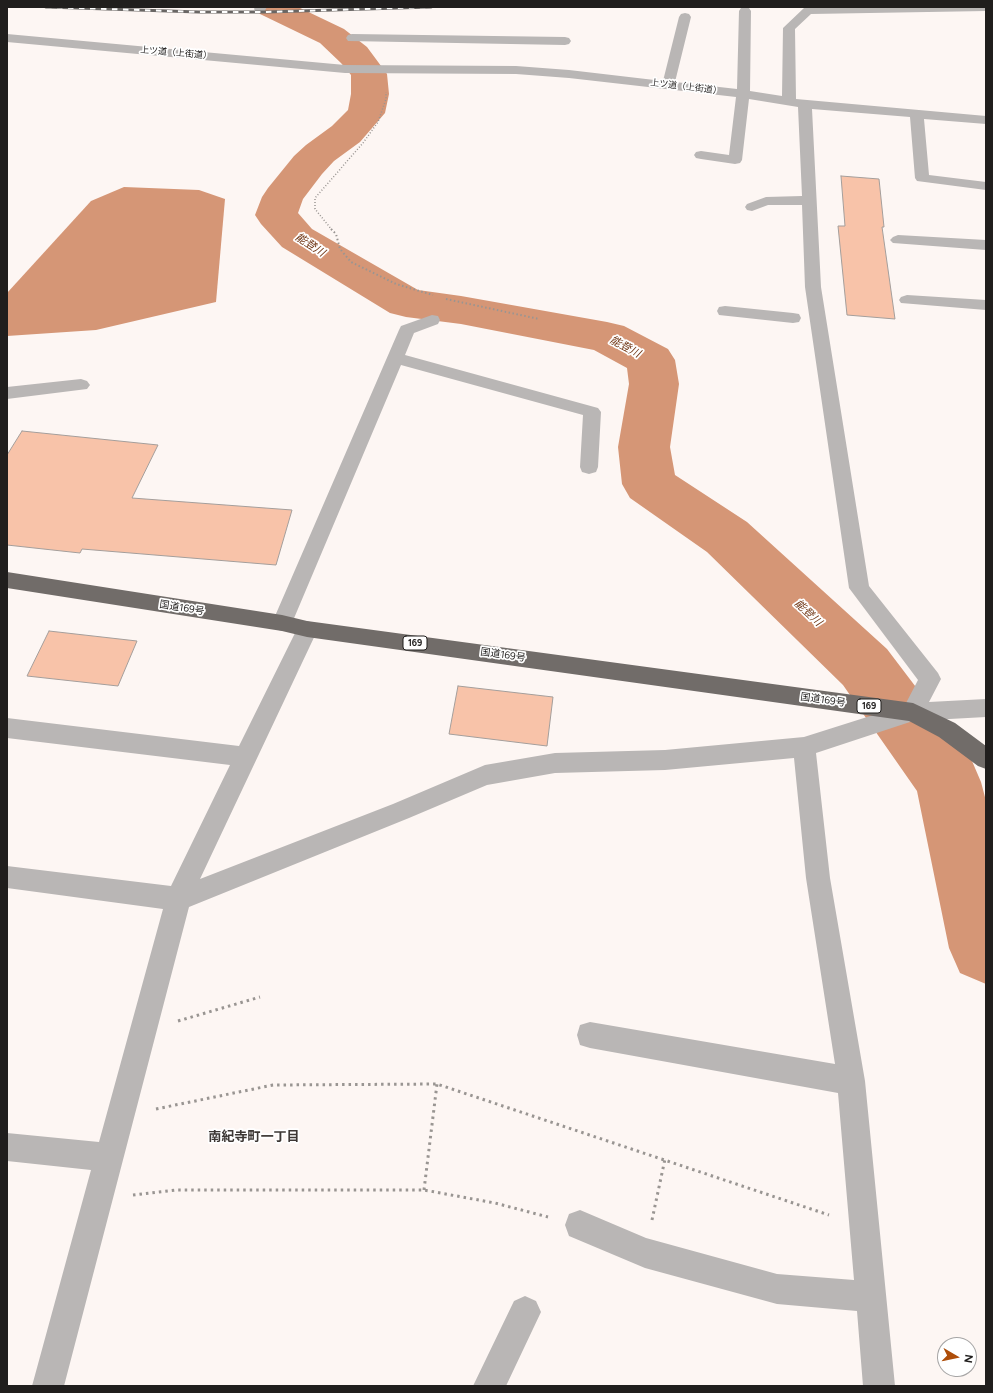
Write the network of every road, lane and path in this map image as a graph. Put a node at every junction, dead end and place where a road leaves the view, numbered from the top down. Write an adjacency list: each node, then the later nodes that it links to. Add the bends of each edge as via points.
1 (986, 7): 12 (street, via 808,11 789,28)
2 (745, 11): 11 (street)
3 (685, 17): 10 (street)
4 (7, 38): 8 (street, 上ツ道（上街道）)
5 (352, 38): 6 (street)
6 (517, 40): 7 (street); 9 (street)
7 (565, 41)
8 (381, 70): 9 (street, 上ツ道（上街道）); 21 (path, via 386,99 378,122 315,198 315,209 336,234 340,249 351,262 396,284)
9 (516, 70): 10 (street, 上ツ道（上街道）)
10 (668, 85): 11 (street, 上ツ道（上街道）)
11 (743, 94): 12 (street, 上ツ道（上街道）); 15 (street, via 735,160)
12 (797, 103): 13 (street, 上ツ道（上街道）); 17 (street)
13 (917, 115): 14 (street, 上ツ道（上街道）); 16 (street, via 922,178)
14 (986, 120)
15 (701, 155)
16 (986, 186)
17 (809, 200): 18 (street, via 766,201); 37 (street, via 813,287 859,588 930,679)
18 (752, 207)
19 (898, 240): 20 (street)
20 (986, 245)
21 (437, 296)
22 (444, 298): 27 (path)
23 (907, 300): 24 (street)
24 (986, 305)
25 (725, 311): 26 (street)
26 (793, 318)
27 (539, 319)
28 (432, 320): 29 (street, via 407,330)
29 (395, 358): 32 (street, via 592,412); 34 (street)
30 (81, 385): 31 (street)
31 (7, 392)
32 (589, 467)
33 (7, 580): 34 (highway, 国道169号 / 169)
34 (282, 623): 35 (highway, 国道169号 / 169)
35 (307, 629): 37 (highway, 国道169号 / 169); 40 (street)
36 (986, 708): 37 (street)
37 (914, 712): 39 (street); 41 (highway, 国道169号 / 169, via 947,730)
38 (7, 728): 40 (street)
39 (804, 747): 43 (street, via 665,760 555,763 485,775); 47 (street, via 818,878)
40 (245, 757): 43 (street)
41 (986, 759)
42 (7, 877): 43 (street)
43 (178, 899): 45 (street)
44 (260, 997): 45 (path)
45 (143, 1031): 49 (street)
46 (590, 1035): 47 (street)
47 (851, 1081): 56 (street)
48 (437, 1084): 49 (path, via 273,1085); 52 (path); 53 (path)
49 (120, 1116): 51 (street)
50 (7, 1147): 51 (street)
51 (109, 1157): 54 (street)
52 (665, 1159): 56 (path); 57 (path)
53 (424, 1190): 54 (path, via 176,1190); 55 (path, via 495,1203)
54 (98, 1198): 60 (street)
55 (580, 1225): 57 (street)
56 (864, 1227): 58 (street)
57 (646, 1253): 58 (street, via 777,1289)
58 (871, 1297): 62 (street)
59 (525, 1312): 61 (street)
60 (48, 1386)
61 (489, 1386)
62 (879, 1386)

